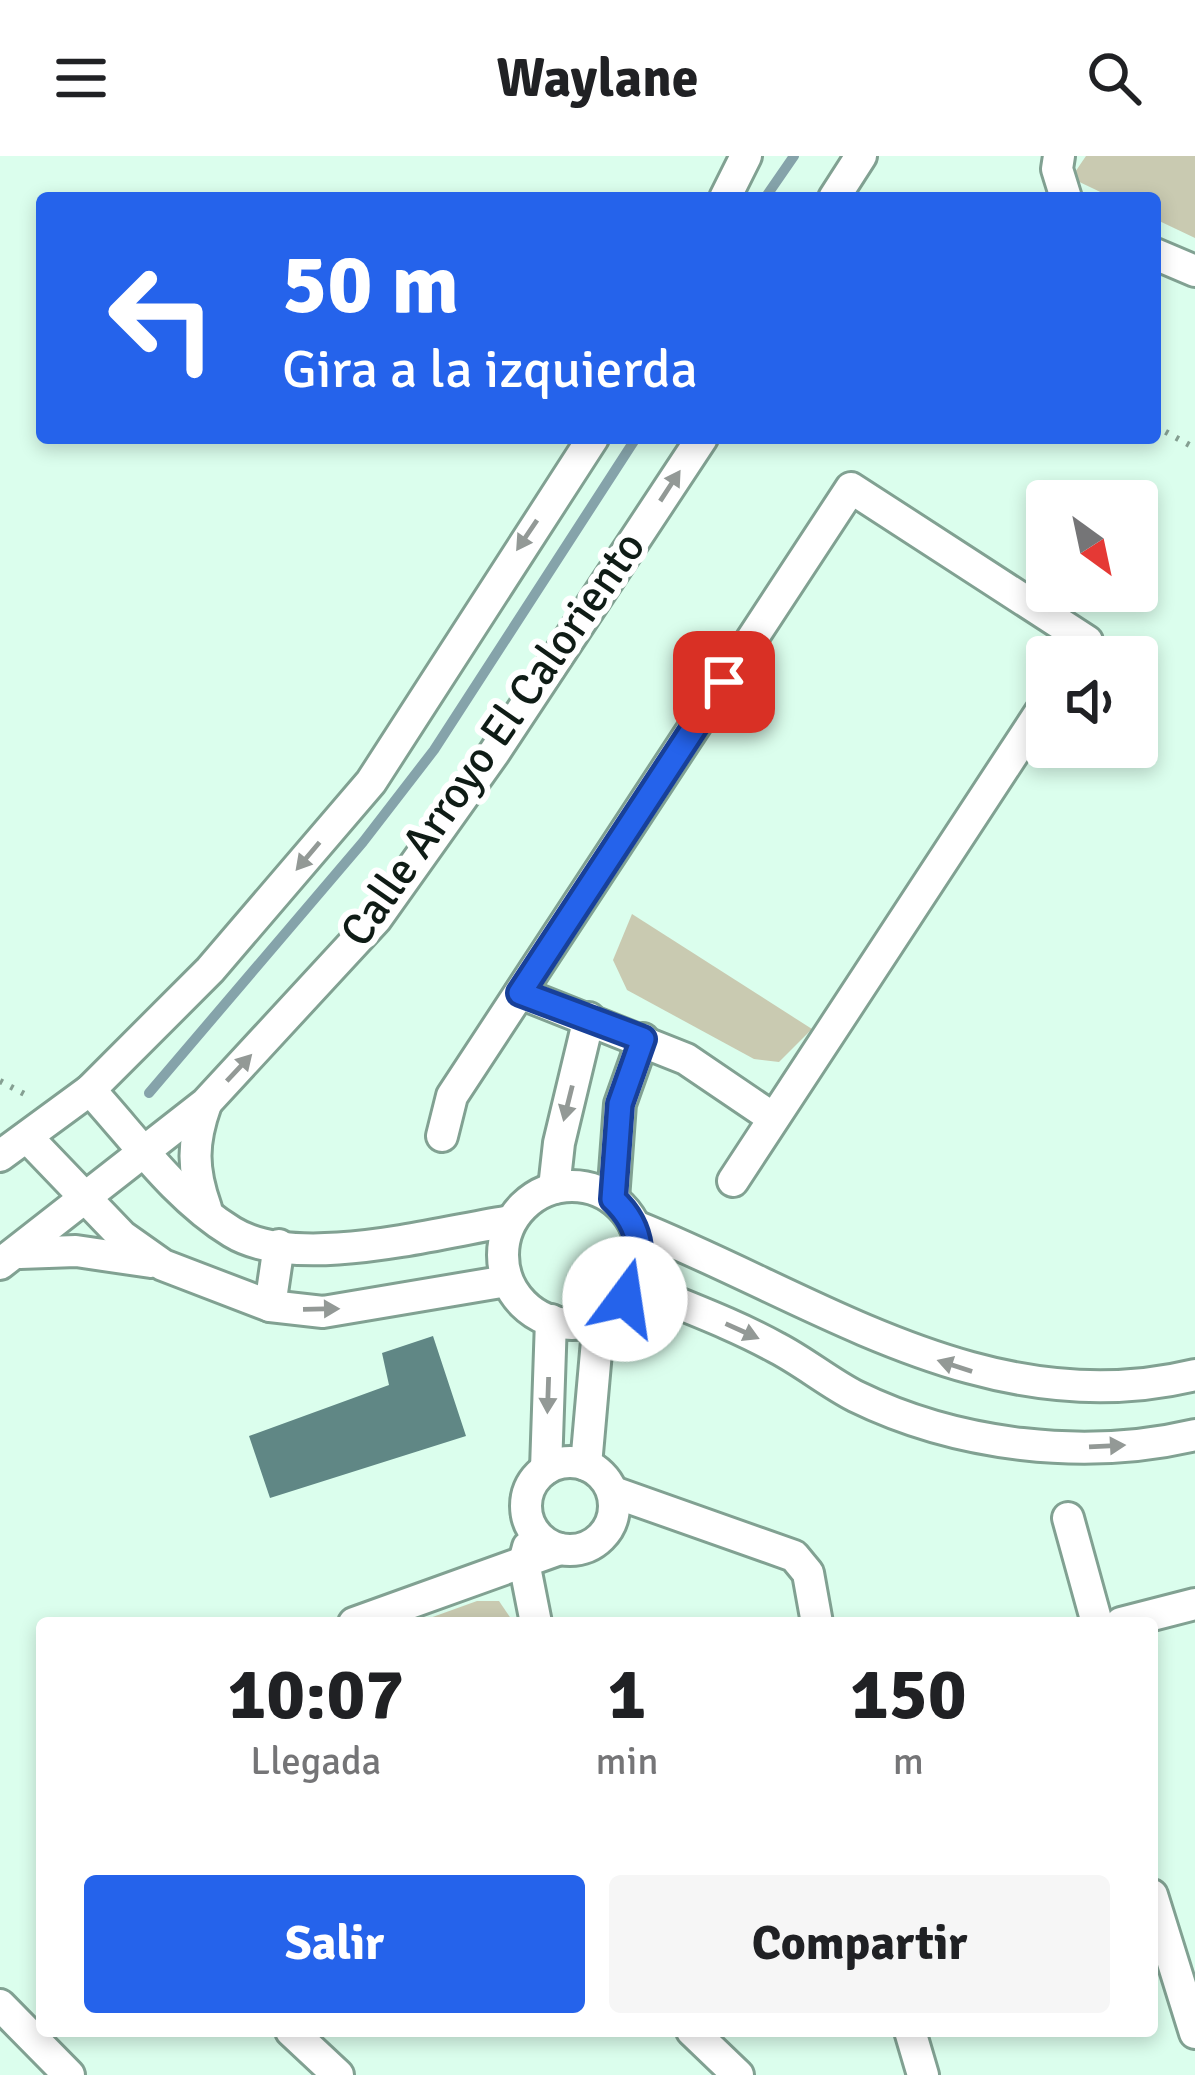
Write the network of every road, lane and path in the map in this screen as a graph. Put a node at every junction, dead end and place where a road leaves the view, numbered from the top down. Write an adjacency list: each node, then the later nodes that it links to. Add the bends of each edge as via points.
1 (746, 156): 4 (street)
2 (861, 156): 5 (street)
3 (1059, 156): 6 (street)
4 (728, 192)
5 (838, 192)
6 (1064, 192)
7 (1161, 257): 8 (street)
8 (1195, 272)
9 (1161, 429): 12 (path)
10 (589, 444): 18 (street, Calle Arroyo El Caloriento, one-way to 18, via 371,782 210,970)
11 (698, 444): 19 (street, Calle Arroyo El Caloriento, one-way to 11, via 376,919)
12 (1195, 448)
13 (1079, 636): 15 (street, via 851,488)
14 (1026, 734): 20 (street)
15 (520, 993): 16 (street); 21 (street, via 452,1096)
16 (590, 1018): 17 (street); 26 (street, one-way to 26)
17 (643, 1039): 20 (street); 28 (street, via 620,1104)
18 (90, 1090): 22 (street, Calle Arroyo El Caloriento); 23 (street)
19 (206, 1103): 23 (street, Calle Arroyo El Caloriento); 29 (street, via 194,1173)
20 (773, 1118): 25 (street)
21 (442, 1136)
22 (28, 1137): 24 (street, Calle Arroyo El Caloriento); 27 (street)
23 (146, 1150): 27 (street, Calle Arroyo El Caloriento); 29 (street)
24 (0, 1156)
25 (733, 1180)
26 (554, 1188): 28 (street); 30 (street)
27 (86, 1198): 33 (street, Calle Arroyo El Caloriento); 34 (street)
28 (613, 1199): 31 (street)
29 (208, 1214): 32 (street, via 236,1235)
30 (512, 1221): 32 (street, via 306,1252); 35 (street, via 504,1241)
31 (635, 1226): 36 (street); 40 (street, one-way to 31, via 1136,1385 967,1371)
32 (279, 1245): 37 (street)
33 (10, 1259): 34 (street, via 76,1251)
34 (163, 1265): 37 (street)
35 (508, 1281): 37 (street, one-way to 35, via 323,1312); 39 (street)
36 (634, 1286): 38 (street); 41 (street, one-way to 41, via 775,1346 856,1396 952,1432 1072,1448)
37 (269, 1306)
38 (599, 1318): 39 (street); 42 (street)
39 (551, 1321): 43 (street, one-way to 43)
40 (1195, 1375)
41 (1195, 1436)
42 (586, 1465): 43 (street); 44 (street)
43 (546, 1469): 48 (street, via 526,1503)
44 (613, 1492): 45 (street); 47 (street)
45 (667, 1508): 47 (street); 54 (street, via 794,1556 808,1573)
46 (1067, 1517): 55 (street)
47 (610, 1525): 49 (street, via 590,1546)
48 (532, 1529): 49 (street); 50 (street)
49 (560, 1549): 50 (street)
50 (524, 1562): 52 (street); 53 (street)
51 (1195, 1604): 56 (street)
52 (371, 1617)
53 (535, 1617)
54 (816, 1617)
55 (1095, 1617)
56 (1144, 1617)
57 (1158, 1914): 59 (street)
58 (0, 2005): 63 (street)
59 (1195, 2033)
60 (297, 2037): 64 (street)
61 (698, 2037): 65 (street)
62 (912, 2037): 66 (street)
63 (69, 2075)
64 (338, 2075)
65 (738, 2075)
66 (923, 2075)

